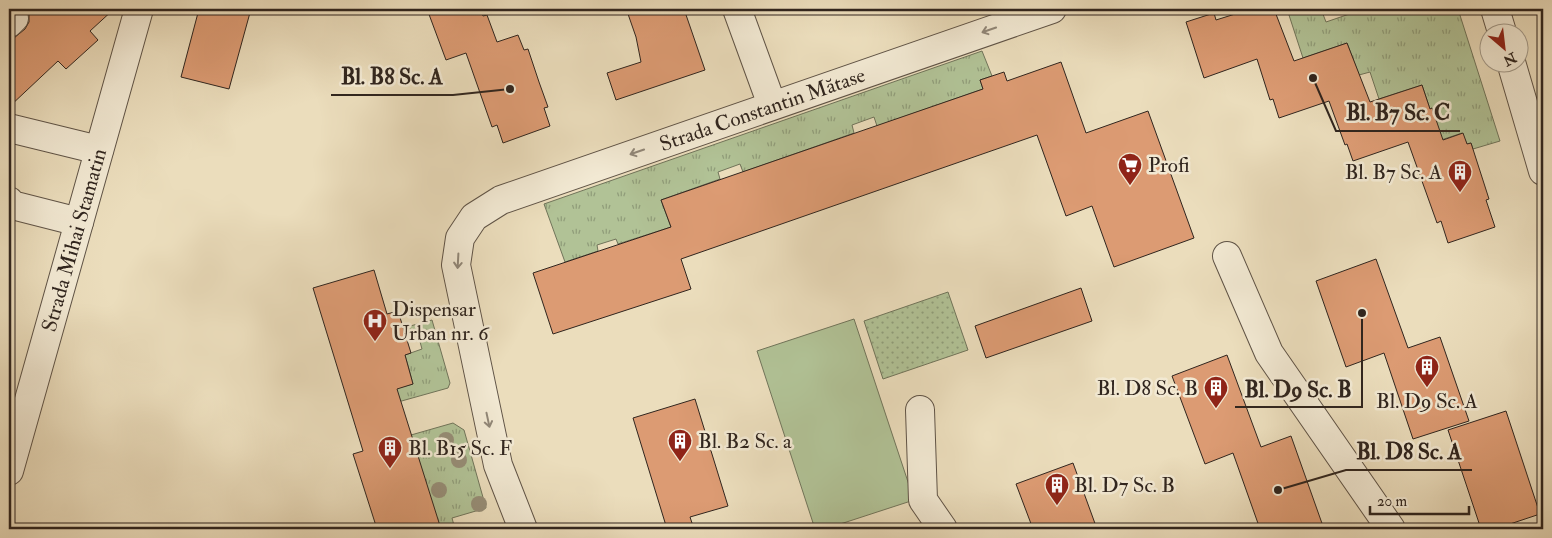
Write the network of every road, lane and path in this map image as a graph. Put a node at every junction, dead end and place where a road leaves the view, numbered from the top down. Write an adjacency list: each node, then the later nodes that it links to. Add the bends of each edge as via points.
1 (139, 9): 11 (street, Strada Mihai Stamatin)
2 (737, 9): 9 (street)
3 (1052, 9): 9 (street, Strada Constantin Mătase, one-way to 9)
4 (1495, 9): 6 (street)
5 (9, 12): 7 (street, via 14,18)
6 (1499, 22)
7 (9, 23)
8 (1514, 72): 12 (street)
9 (772, 105): 18 (street, Strada Constantin Mătase, one-way to 18, via 501,200 474,217 460,238 456,265 498,465)
10 (9, 128): 11 (street)
11 (99, 150): 14 (street, Strada Mihai Stamatin)
12 (1543, 171)
13 (10, 204): 14 (street)
14 (79, 222): 17 (street, Strada Mihai Stamatin)
15 (1227, 256): 20 (street, via 1269,353)
16 (920, 410): 19 (street, via 923,500)
17 (9, 471)
18 (523, 529)
19 (943, 529)
20 (1391, 529)

